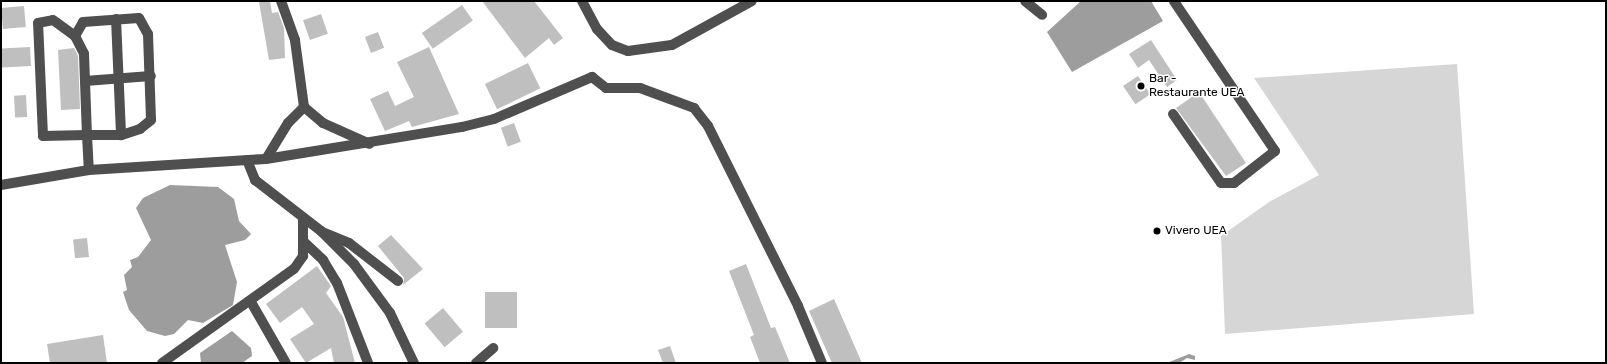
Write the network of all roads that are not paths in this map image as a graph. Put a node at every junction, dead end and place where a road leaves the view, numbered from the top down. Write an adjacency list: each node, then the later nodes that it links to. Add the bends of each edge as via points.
1 (282, 1): 12 (street, via 296,40)
2 (582, 1): 3 (street, via 597,29 612,46 628,51 672,45)
3 (752, 1)
4 (1025, 1): 6 (street)
5 (1174, 1): 13 (street, via 1275,151 1234,182 1221,183)
6 (1042, 15)
7 (116, 19): 8 (street, via 83,22); 9 (street, via 139,18 148,34); 10 (street)
8 (75, 36): 11 (street, via 84,54); 14 (street, via 53,20 38,23 43,136)
9 (151, 76): 10 (street); 15 (street, via 150,120 140,129)
10 (118, 78): 11 (street); 15 (street)
11 (85, 81): 14 (street)
12 (304, 107): 16 (street, via 323,123); 17 (street, via 288,123)
13 (1173, 114)
14 (88, 135): 15 (street); 19 (street)
15 (121, 135)
16 (370, 144): 17 (street); 32 (street, via 494,119 592,77 606,88 640,88 682,102 694,108 708,126 798,306)
17 (266, 159): 18 (street)
18 (247, 160): 19 (street); 21 (street, via 255,180)
19 (89, 170): 20 (street)
20 (1, 185)
21 (303, 220): 22 (street); 23 (street)
22 (321, 231): 24 (street, via 349,243); 30 (street, via 371,285 390,313)
23 (305, 243): 25 (street, via 303,256 294,269); 29 (street, via 323,260 338,283)
24 (398, 281)
25 (251, 302): 27 (street); 28 (street)
26 (493, 348): 31 (street)
27 (162, 363)
28 (286, 363)
29 (368, 363)
30 (414, 363)
31 (476, 363)
32 (822, 363)

